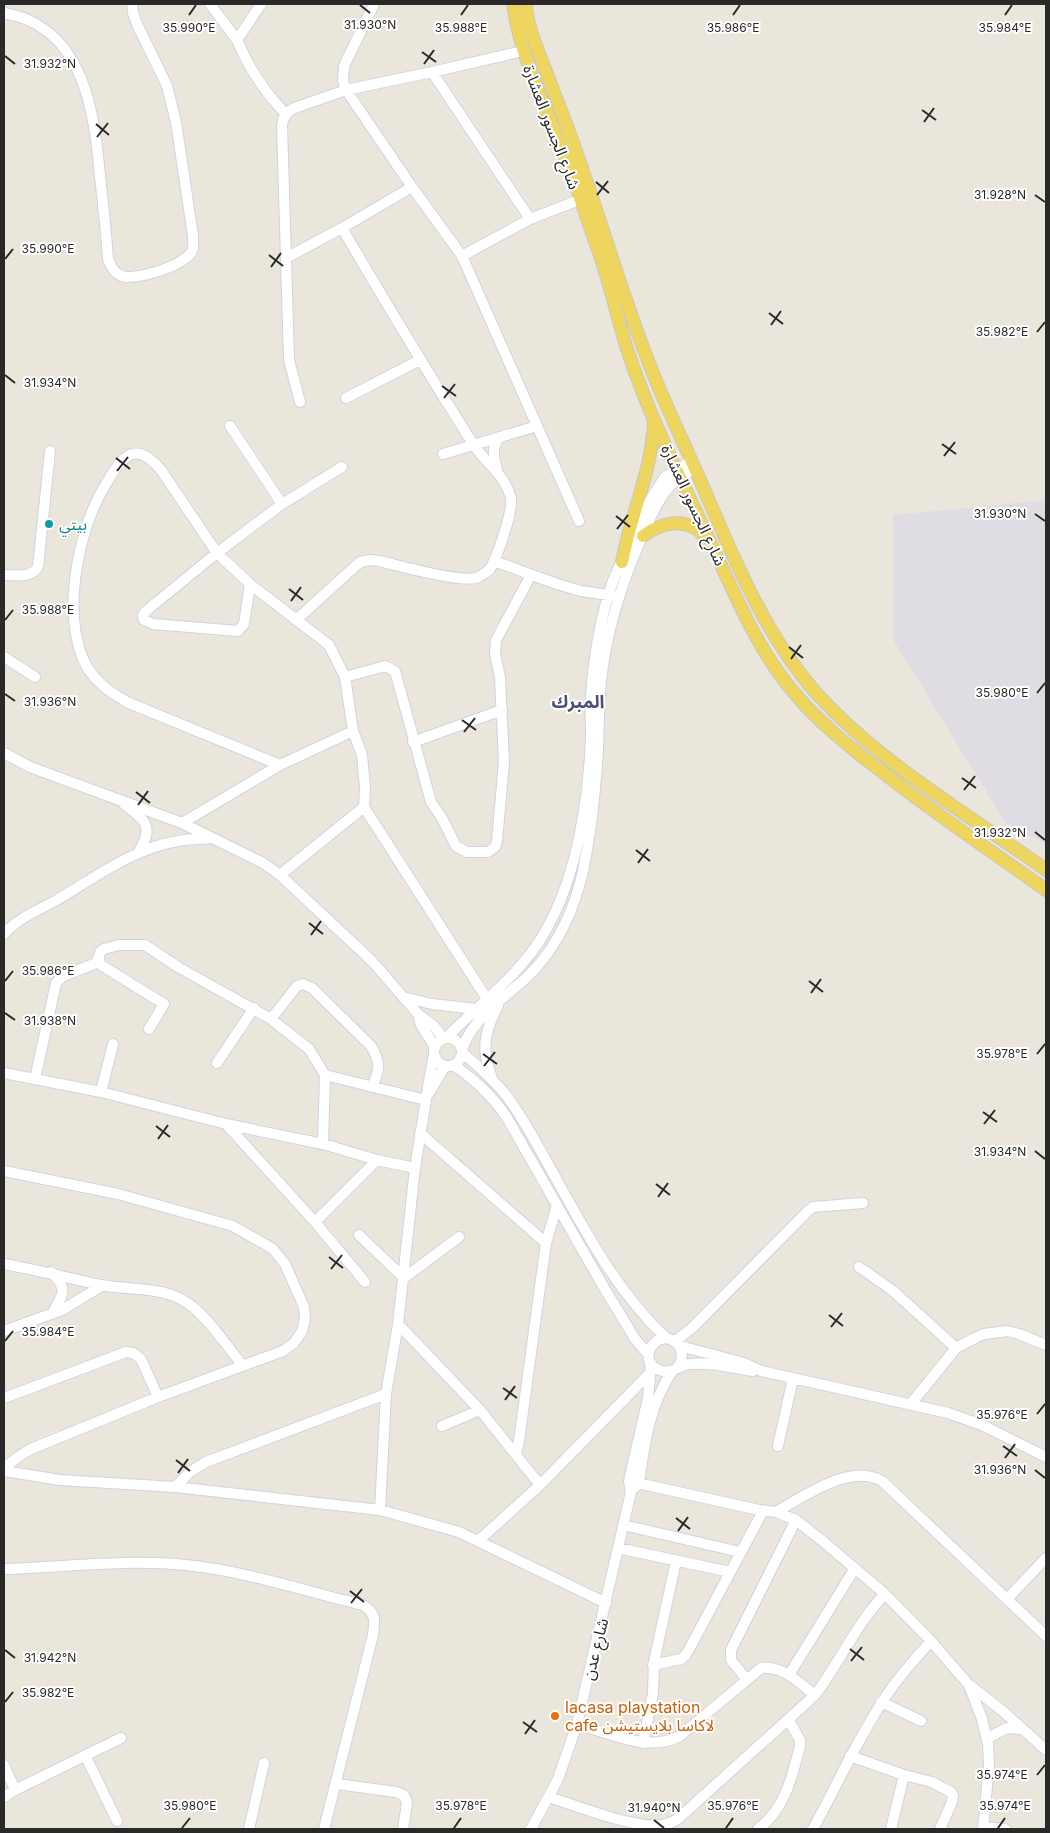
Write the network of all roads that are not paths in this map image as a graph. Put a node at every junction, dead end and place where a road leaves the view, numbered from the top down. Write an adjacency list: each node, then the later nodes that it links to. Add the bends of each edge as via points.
1 (132, 4): 7 (street, via 137,24 167,86 176,122 193,236 192,251 183,262 130,278 113,270 108,259 92,117 76,68 66,51 37,24)
2 (210, 4): 8 (street)
3 (261, 4): 8 (street)
4 (374, 4): 11 (street, via 344,66)
5 (513, 4): 9 (main road, شارع الجسور العشارة)
6 (526, 4): 29 (main road, شارع الجسور العشارة, via 537,48 585,175 629,311 656,384)
7 (4, 13)
8 (237, 40): 12 (street, via 255,77 270,99)
9 (523, 51): 10 (street); 14 (main road, شارع الجسور العشارة)
10 (432, 72): 11 (street); 15 (street)
11 (346, 90): 12 (street, via 296,107); 13 (street)
12 (286, 114): 18 (street, via 282,125)
13 (412, 187): 16 (street); 17 (street)
14 (579, 200): 15 (street); 22 (main road, شارع الجسور العشارة, via 630,356)
15 (530, 219): 17 (street)
16 (342, 228): 18 (street); 19 (street)
17 (462, 256): 24 (street)
18 (286, 258): 21 (street, via 289,360)
19 (420, 360): 20 (street); 26 (street)
20 (346, 398)
21 (300, 402)
22 (654, 417): 32 (main road, شارع الجسور العشارة); 39 (main road, via 651,453)
23 (230, 426): 33 (street)
24 (537, 426): 25 (street); 34 (street)
25 (499, 438): 26 (street); 31 (street, via 494,445)
26 (473, 444): 28 (street); 31 (street)
27 (50, 451): 40 (street, via 38,567 26,576)
28 (443, 454)
29 (693, 465): 32 (street); 58 (main road, شارع الجسور العشارة, via 763,614 811,686 872,745 934,792)
30 (342, 467): 33 (street)
31 (497, 471): 38 (street, via 510,496 511,505)
32 (678, 473): 35 (street); 36 (main road, شارع الجسور العشارة); 39 (street, via 665,477 653,495)
33 (282, 504): 37 (street)
34 (579, 521)
35 (643, 536): 36 (main road, via 661,525 681,523 702,533); 43 (street)
36 (713, 547): 60 (main road, شارع الجسور العشارة, via 760,644 804,704 851,748 902,788)
37 (217, 553): 42 (street); 42 (street, via 146,611 144,620 153,624 238,631 244,624); 52 (street, via 152,460 140,454 124,459 112,472 93,508 78,560 74,597 81,651 89,670 110,693)
38 (494, 561): 41 (street); 44 (street, via 481,576 467,578 379,561 360,562)
39 (622, 562): 43 (street)
40 (4, 575)
41 (531, 575): 43 (street, via 581,591); 48 (street, via 496,640)
42 (250, 584): 44 (street)
43 (614, 595): 64 (street, via 601,626 593,679 590,754 580,831 566,890 536,947); 65 (street, via 602,679 587,849 573,907 554,946 535,969)
44 (296, 620): 47 (street, via 329,646)
45 (4, 657): 46 (street)
46 (35, 677)
47 (345, 677): 49 (street); 50 (street, via 386,666 395,671)
48 (502, 710): 50 (street); 50 (street, via 504,762 497,841 488,852 467,852 450,838 431,802)
49 (352, 731): 52 (street); 54 (street, via 362,754)
50 (413, 742)
51 (4, 753): 53 (street, via 30,767)
52 (280, 765): 55 (street)
53 (116, 798): 55 (street); 57 (street, via 145,823 148,831)
54 (364, 807): 59 (street); 64 (street)
55 (182, 823): 56 (street)
56 (215, 838): 57 (street, via 177,841); 59 (street, via 263,863)
57 (138, 853): 61 (street, via 25,917)
58 (1043, 866)
59 (280, 876): 63 (street, via 372,961)
60 (1046, 890)
61 (4, 934)
62 (99, 962): 66 (street, via 99,954 104,949 119,945 145,945 178,967); 70 (street, via 163,1002 164,1006); 79 (street, via 63,976 56,983)
63 (403, 997): 67 (street); 68 (street)
64 (487, 999): 67 (street)
65 (500, 1001): 74 (street, via 479,1020 465,1040); 80 (street, via 485,1043)
66 (254, 1008): 69 (street); 75 (street)
67 (476, 1009): 71 (street)
68 (418, 1014): 71 (street); 73 (street)
69 (271, 1019): 78 (street, via 309,1049); 81 (street, via 297,986 304,984 312,988 371,1046 379,1065)
70 (150, 1029)
71 (445, 1038): 73 (street, via 437,1043); 74 (street, via 455,1039)
72 (113, 1044): 82 (street)
73 (434, 1051): 76 (street, via 438,1062); 83 (street)
74 (462, 1051): 76 (street, via 460,1060); 80 (street)
75 (217, 1063)
76 (449, 1065): 83 (street); 91 (street, via 466,1073 493,1098 517,1133)
77 (4, 1073): 79 (street)
78 (325, 1075): 81 (street); 86 (street)
79 (35, 1079): 82 (street)
80 (494, 1081): 105 (street, via 531,1132 612,1274 650,1322)
81 (372, 1087): 83 (street)
82 (101, 1092): 84 (street)
83 (426, 1098): 85 (street)
84 (226, 1124): 86 (street); 92 (street)
85 (420, 1133): 88 (street); 95 (street)
86 (323, 1144): 87 (street)
87 (376, 1160): 88 (street); 92 (street)
88 (416, 1168): 99 (street)
89 (4, 1171): 109 (street, via 118,1194 233,1226 273,1249 298,1290 305,1320 294,1343 283,1351)
90 (863, 1203): 105 (street, via 809,1210 692,1328)
91 (557, 1205): 95 (street); 108 (street)
92 (314, 1222): 100 (street)
93 (359, 1235): 99 (street)
94 (459, 1237): 99 (street)
95 (546, 1243): 120 (street)
96 (4, 1264): 98 (street)
97 (860, 1267): 107 (street, via 892,1290)
98 (51, 1272): 101 (street); 102 (street, via 64,1289)
99 (404, 1278): 103 (street)
100 (365, 1282)
101 (103, 1285): 102 (street); 109 (street, via 158,1291 178,1298 193,1307)
102 (52, 1314): 104 (street)
103 (398, 1324): 113 (street); 117 (street)
104 (4, 1331)
105 (674, 1342): 108 (street, via 654,1342); 110 (street, via 682,1357); 111 (street)
106 (1046, 1345): 107 (street, via 1007,1331 984,1334)
107 (956, 1348): 116 (street)
108 (650, 1363): 110 (street, via 660,1371); 123 (street, شارع عدن); 124 (street)
109 (243, 1366): 114 (street)
110 (675, 1368): 111 (street, via 705,1364); 123 (street, شارع عدن, via 664,1382 656,1402)
111 (761, 1371): 112 (street)
112 (793, 1378): 116 (street); 119 (street)
113 (386, 1394): 125 (street, via 206,1462 190,1472); 126 (street)
114 (158, 1397): 115 (street, via 141,1359 126,1352); 122 (street, via 31,1449)
115 (4, 1398)
116 (910, 1405): 121 (street, via 982,1425)
117 (480, 1410): 118 (street); 120 (street)
118 (442, 1426)
119 (778, 1446)
120 (516, 1453): 124 (street)
121 (1046, 1458)
122 (4, 1470): 125 (street, via 60,1480)
123 (634, 1482): 127 (street); 130 (street, شارع عدن)
124 (540, 1485): 131 (street)
125 (176, 1487): 126 (street)
126 (380, 1510): 131 (street, via 459,1532)
127 (763, 1511): 128 (street); 133 (street)
128 (776, 1512): 129 (street); 140 (street, via 816,1489 842,1479 864,1474 875,1476)
129 (796, 1520): 136 (street); 146 (street, via 731,1650 731,1660)
130 (623, 1525): 132 (street, شارع عدن); 133 (street)
131 (478, 1541): 141 (street)
132 (618, 1548): 135 (street); 141 (street, شارع عدن)
133 (740, 1552): 138 (street)
134 (1046, 1558): 140 (street)
135 (676, 1561): 138 (street); 144 (street)
136 (855, 1568): 139 (street); 145 (street)
137 (4, 1569): 163 (street, via 150,1562 187,1565 252,1576 363,1605 374,1615 374,1628)
138 (730, 1572): 144 (street, via 686,1655)
139 (885, 1594): 143 (street); 148 (street, via 866,1614)
140 (1008, 1598): 142 (street)
141 (606, 1603): 152 (street, شارع عدن)
142 (1046, 1636)
143 (931, 1641): 147 (street); 149 (street)
144 (653, 1665): 156 (street, via 653,1693)
145 (789, 1675): 146 (street, via 777,1668 761,1668); 148 (street)
146 (747, 1680): 156 (street, via 680,1736 670,1741)
147 (970, 1685): 153 (street); 155 (street)
148 (815, 1695): 150 (street)
149 (881, 1702): 151 (street); 159 (street)
150 (788, 1719): 166 (street, via 672,1822 653,1825 628,1821); 173 (street, via 800,1740 799,1751 784,1798 768,1822)
151 (921, 1720)
152 (577, 1724): 156 (street); 166 (street, شارع عدن)
153 (1022, 1729): 155 (street, via 1007,1728); 157 (street)
154 (121, 1738): 158 (street)
155 (988, 1738): 168 (street)
156 (643, 1743)
157 (1046, 1750)
158 (85, 1756): 164 (street); 167 (street)
159 (850, 1756): 162 (street); 174 (street)
160 (264, 1763): 169 (street)
161 (4, 1765): 164 (street)
162 (904, 1775): 175 (street); 176 (street, via 932,1782 951,1792 952,1802)
163 (337, 1784): 170 (street); 171 (street, via 404,1795 407,1803)
164 (15, 1790): 165 (street)
165 (4, 1797)
166 (549, 1797): 172 (street, شارع عدن)
167 (117, 1821)
168 (983, 1828): 177 (street)
169 (249, 1829)
170 (324, 1829)
171 (403, 1829)
172 (531, 1829)
173 (758, 1829)
174 (813, 1829)
175 (891, 1829)
176 (940, 1829)
177 (1005, 1829)

